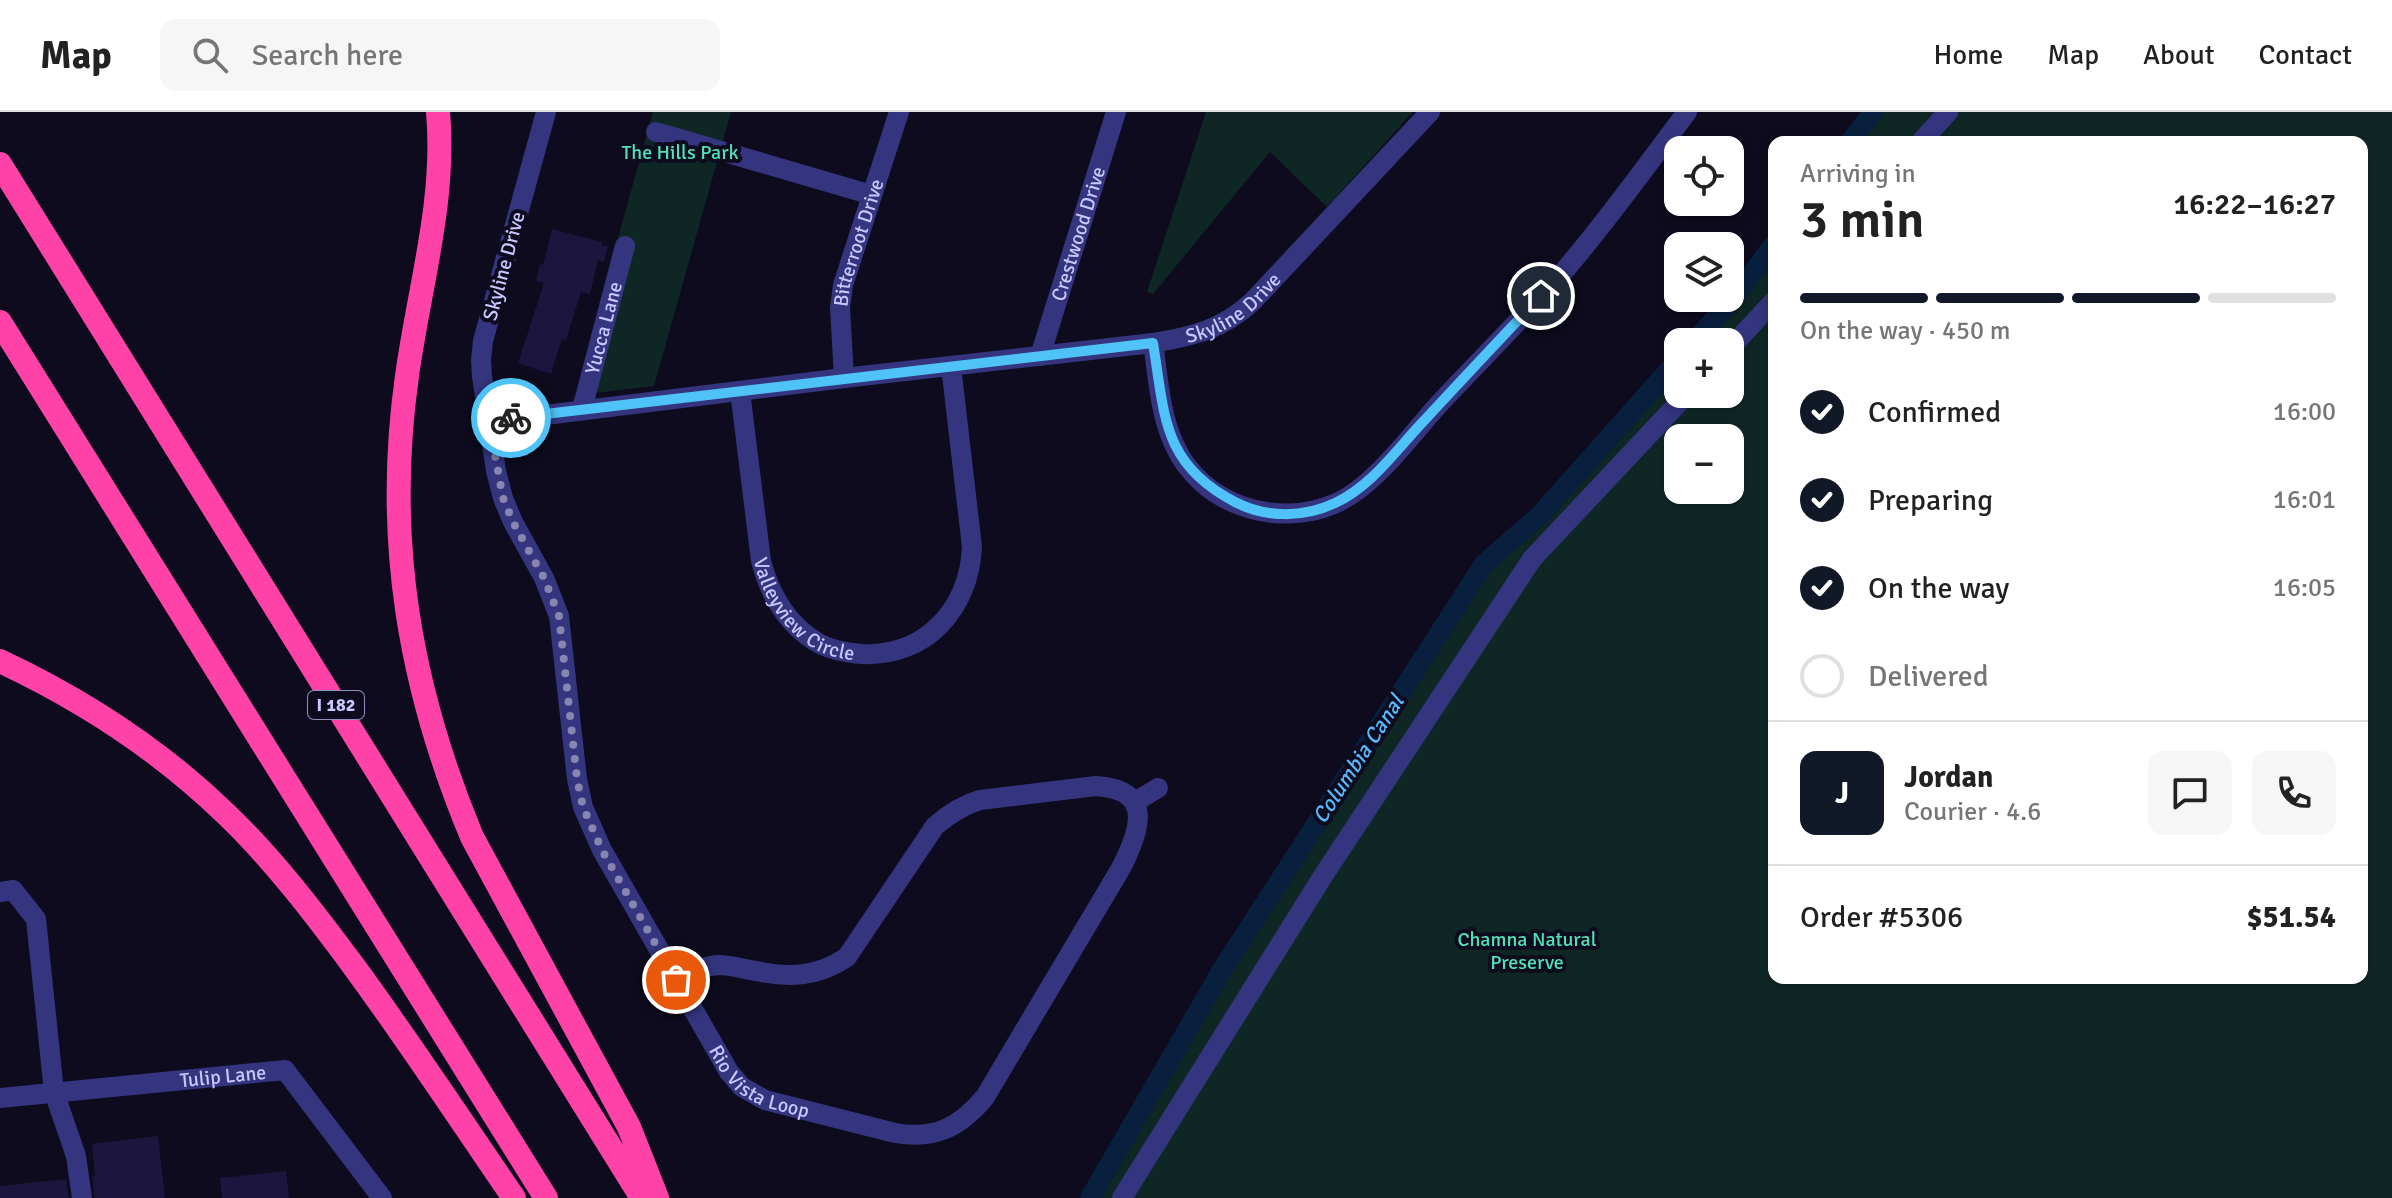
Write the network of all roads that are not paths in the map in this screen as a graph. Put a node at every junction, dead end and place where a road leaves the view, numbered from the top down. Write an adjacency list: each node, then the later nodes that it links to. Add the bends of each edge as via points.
1 (438, 112): 38 (highway, via 437,187 398,465 397,520 413,653 436,739 472,837 629,1127)
2 (546, 112): 25 (street, Skyline Drive, via 483,341)
3 (899, 112): 12 (street, Bitterroot Drive)
4 (1116, 112): 19 (street, Crestwood Drive)
5 (1430, 112): 18 (street, Skyline Drive, via 1237,317 1187,338)
6 (1687, 112): 18 (street, via 1562,273 1374,475 1336,503 1295,513 1259,512 1197,478 1173,442)
7 (1948, 112): 9 (street)
8 (656, 132): 12 (street)
9 (1926, 136)
10 (0, 155): 13 (highway)
11 (0, 164): 13 (highway, I 182)
12 (872, 195): 21 (street, Bitterroot Drive, via 843,285)
13 (29, 211): 37 (highway, I 182)
14 (625, 246): 24 (street, Yucca Lane)
15 (1768, 307): 17 (street)
16 (0, 322): 36 (highway)
17 (1744, 333)
18 (1153, 343): 19 (street, Skyline Drive)
19 (1040, 356): 20 (street, Skyline Drive)
20 (951, 366): 21 (street, Skyline Drive); 22 (street, Valleyview Circle, via 971,567 954,609 940,625 921,640 873,654 821,644 779,606 767,583)
21 (844, 378): 22 (street, Skyline Drive)
22 (740, 391): 24 (street, Skyline Drive)
23 (1674, 408): 39 (street, via 1532,559 1323,876)
24 (582, 409): 25 (street, Skyline Drive)
25 (489, 422): 30 (street, Skyline Drive, via 503,498 559,616 583,807)
26 (0, 661): 35 (highway, via 124,730 177,770 254,843 400,1030)
27 (1158, 788): 28 (street)
28 (1135, 802): 30 (street, via 1124,791 1096,786 968,803 935,826 847,957 834,965 797,976 707,966); 30 (street, Rio Vista Loop, via 1137,832 1121,868 985,1097 951,1128 912,1136 765,1100 729,1072)
29 (0, 892): 31 (street, via 13,890 36,919)
30 (676, 980)
31 (54, 1092): 32 (street, Tulip Lane); 33 (street, via 76,1156); 34 (street, Tulip Lane, via 285,1070)
32 (0, 1098)
33 (82, 1198)
34 (382, 1198)
35 (514, 1198)
36 (546, 1198)
37 (642, 1198)
38 (657, 1198)
39 (1122, 1198)

